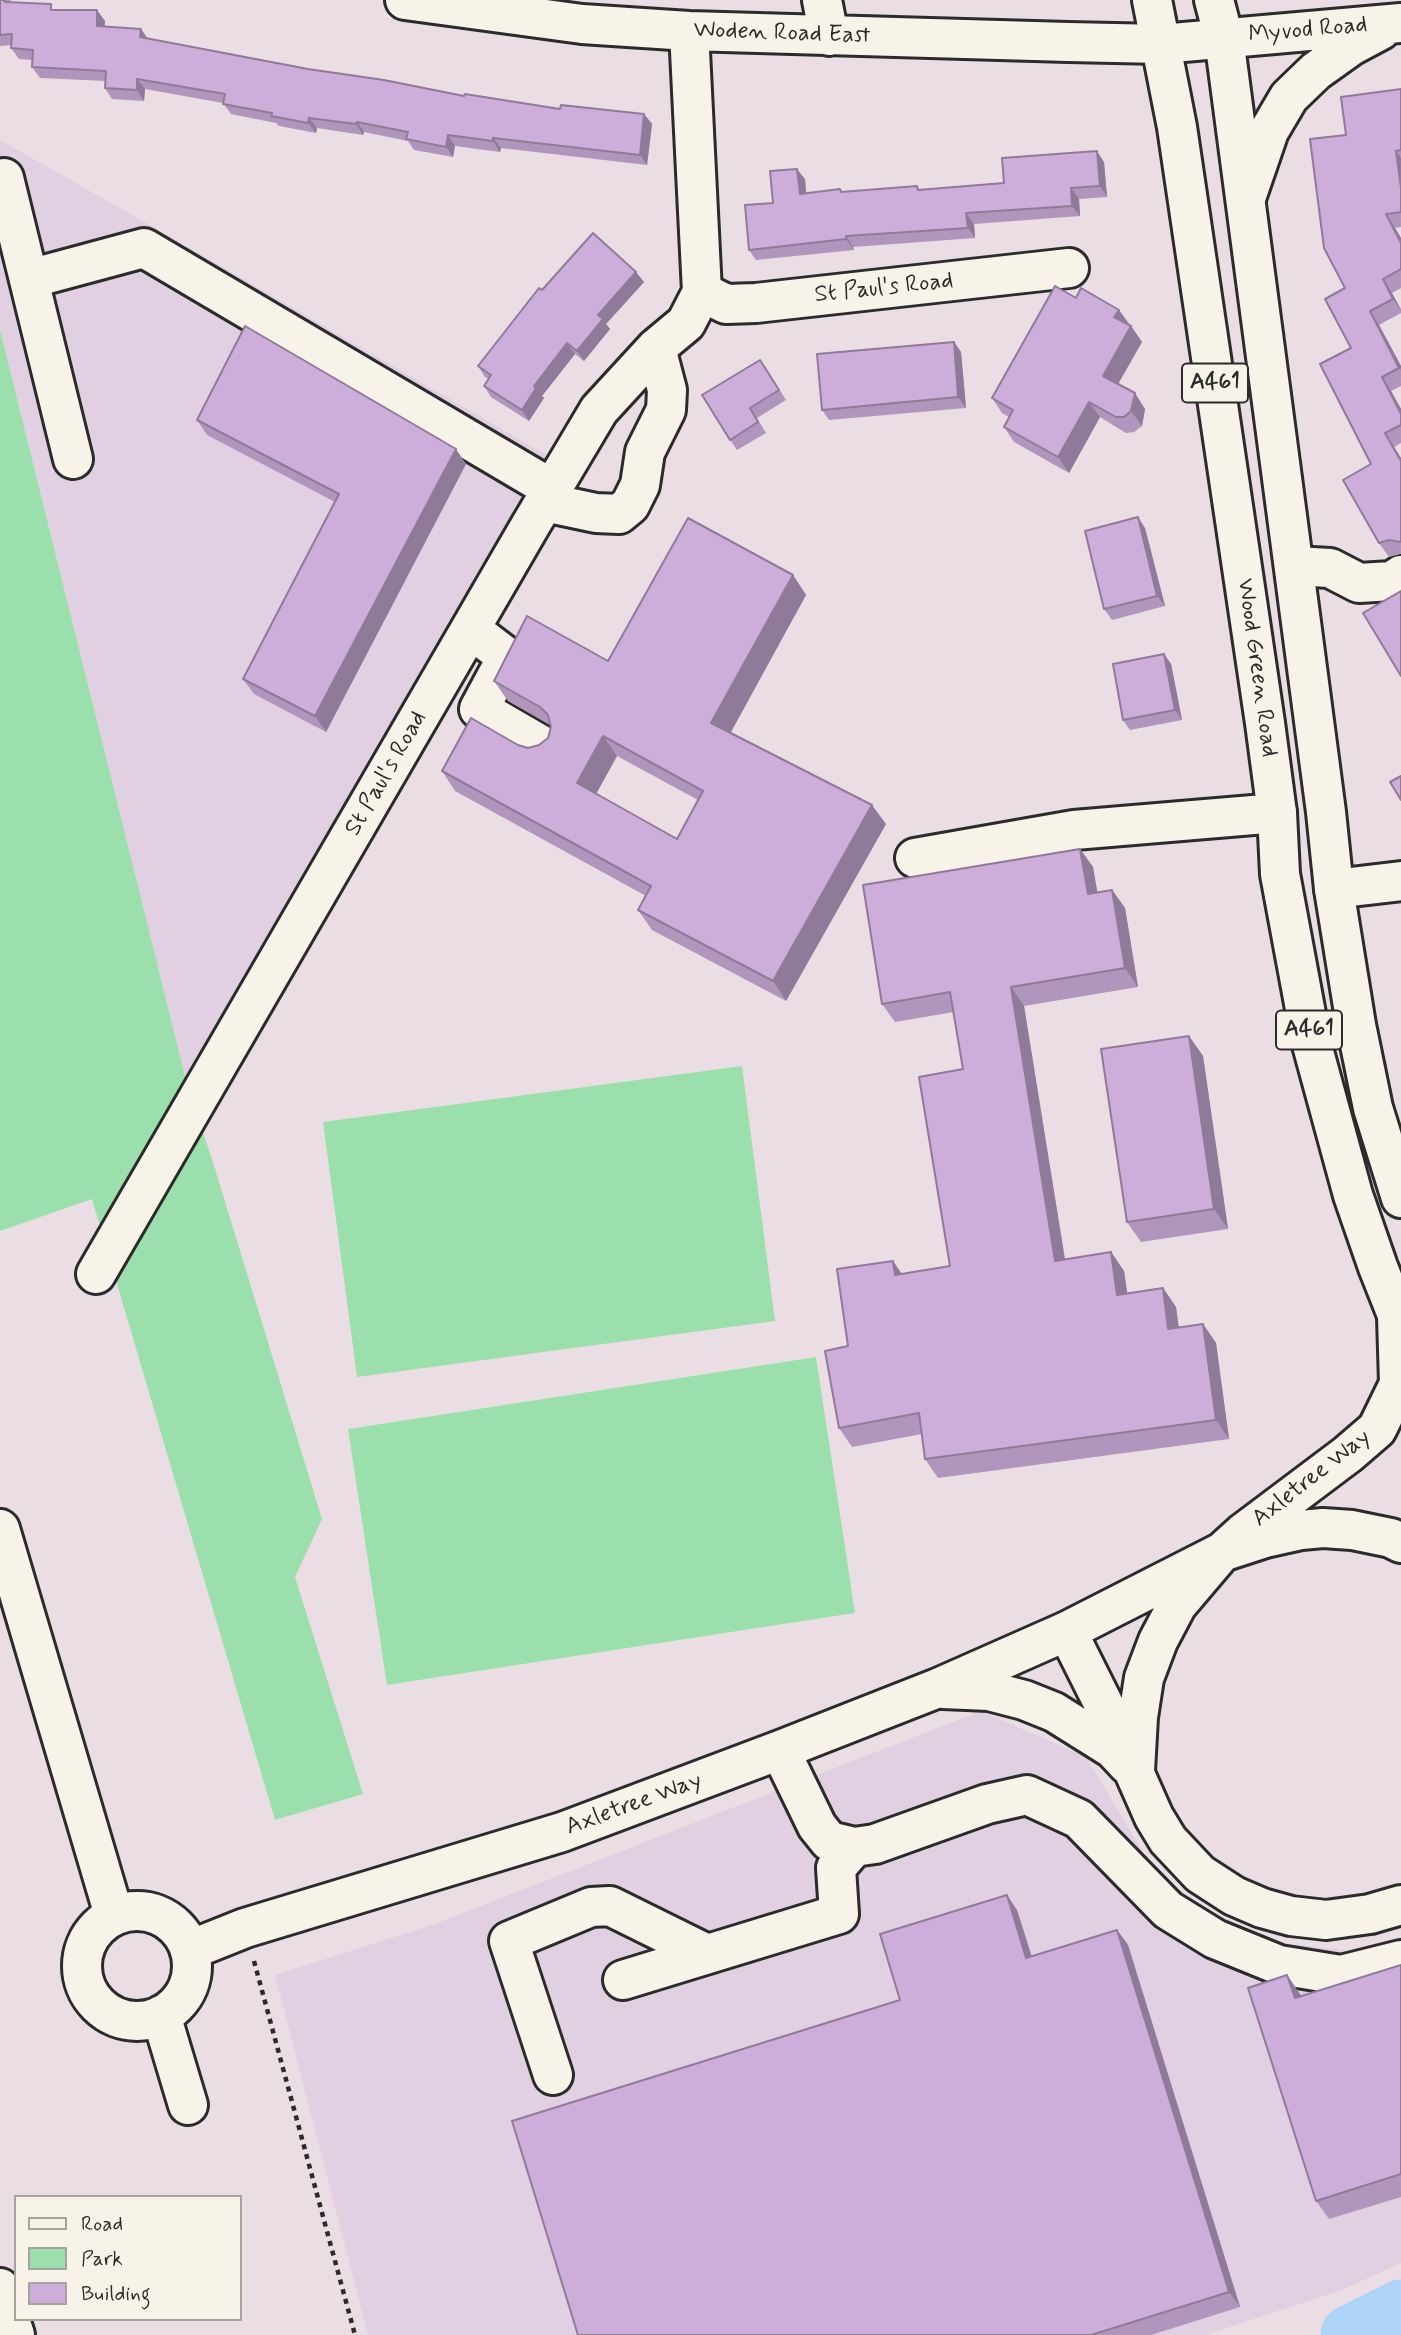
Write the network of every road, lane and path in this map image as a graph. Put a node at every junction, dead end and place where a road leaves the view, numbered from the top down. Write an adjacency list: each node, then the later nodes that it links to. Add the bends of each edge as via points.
1 (405, 0): 6 (main road, Woden Road East, via 582,24)
2 (1152, 0): 8 (main road, Wood Green Road / A461)
3 (1214, 0): 7 (main road, Wood Green Road / A461)
4 (825, 18): 6 (main road, Woden Road East); 8 (main road, Woden Road East)
5 (1397, 24): 7 (main road, Myvod Road); 10 (main road, Myvod Road, via 1351,46 1289,97 1269,131)
6 (690, 31): 13 (main road)
7 (1224, 38): 8 (main road, Woden Road East); 10 (main road, Wood Green Road / A461)
8 (1160, 44): 21 (main road, Wood Green Road / A461, via 1177,127)
9 (4, 178): 12 (main road)
10 (1246, 198): 17 (main road, Wood Green Road / A461)
11 (1069, 268): 13 (main road, St Paul's Road, via 756,303 726,303)
12 (29, 279): 15 (main road); 16 (main road, via 144,248)
13 (702, 292): 14 (main road, St Paul's Road, via 686,323)
14 (656, 348): 16 (main road, St Paul's Road, via 599,410); 16 (main road, via 667,390 666,410 645,452 640,485 630,505 619,514 596,513)
15 (73, 459)
16 (548, 495): 19 (main road, St Paul's Road)
17 (1294, 566): 18 (main road, via 1330,568 1359,583 1392,581); 24 (main road, Wood Green Road / A461)
18 (1401, 575)
19 (470, 633): 20 (main road, via 507,657 479,709); 26 (main road, St Paul's Road)
20 (543, 746)
21 (1277, 813): 22 (main road, via 1073,830); 27 (main road, Wood Green Road / A461, via 1280,874 1311,1041 1353,1195)
22 (915, 858)
23 (1401, 881): 24 (main road)
24 (1334, 889): 25 (main road, Wood Green Road / A461, via 1373,1108)
25 (1397, 1180)
26 (96, 1275)
27 (1399, 1321): 30 (main road, Axletree Way, via 1399,1384 1377,1429)
28 (0, 1529): 37 (main road)
29 (1401, 1543): 30 (main road, Axletree Way, via 1352,1530 1323,1528 1277,1535)
30 (1222, 1552): 31 (main road, Axletree Way); 34 (main road, Axletree Way, via 1177,1605 1158,1641 1144,1678)
31 (1068, 1631): 32 (main road, Axletree Way); 34 (main road, Axletree Way)
32 (938, 1688): 33 (main road, Axletree Way); 34 (main road, via 989,1691 1054,1712 1113,1749)
33 (780, 1750): 35 (main road, via 817,1826 829,1841); 38 (main road, Axletree Way, via 562,1832)
34 (1135, 1771): 36 (main road, Axletree Way, via 1168,1840 1199,1874 1234,1896 1291,1916 1326,1920)
35 (853, 1847): 40 (main road, via 836,1868 839,1914); 41 (main road, via 875,1844 987,1804 1027,1796 1079,1819 1168,1910 1215,1939 1279,1965 1341,1975)
36 (1401, 1905)
37 (114, 1915): 39 (main road, via 132,1910 151,1912 168,1920); 43 (main road, via 88,1939 82,1955 86,1989 110,2014 127,2020)
38 (245, 1928): 39 (main road, Axletree Way); 48 (path)
39 (190, 1950): 43 (main road, via 192,1969 187,1987 176,2004)
40 (708, 1954): 42 (main road); 44 (main road, via 610,1906 591,1907 509,1941)
41 (1401, 1960)
42 (623, 1980)
43 (161, 2015): 45 (main road)
44 (553, 2075)
45 (188, 2105)
46 (0, 2288): 47 (main road)
47 (15, 2335)
48 (355, 2335)

